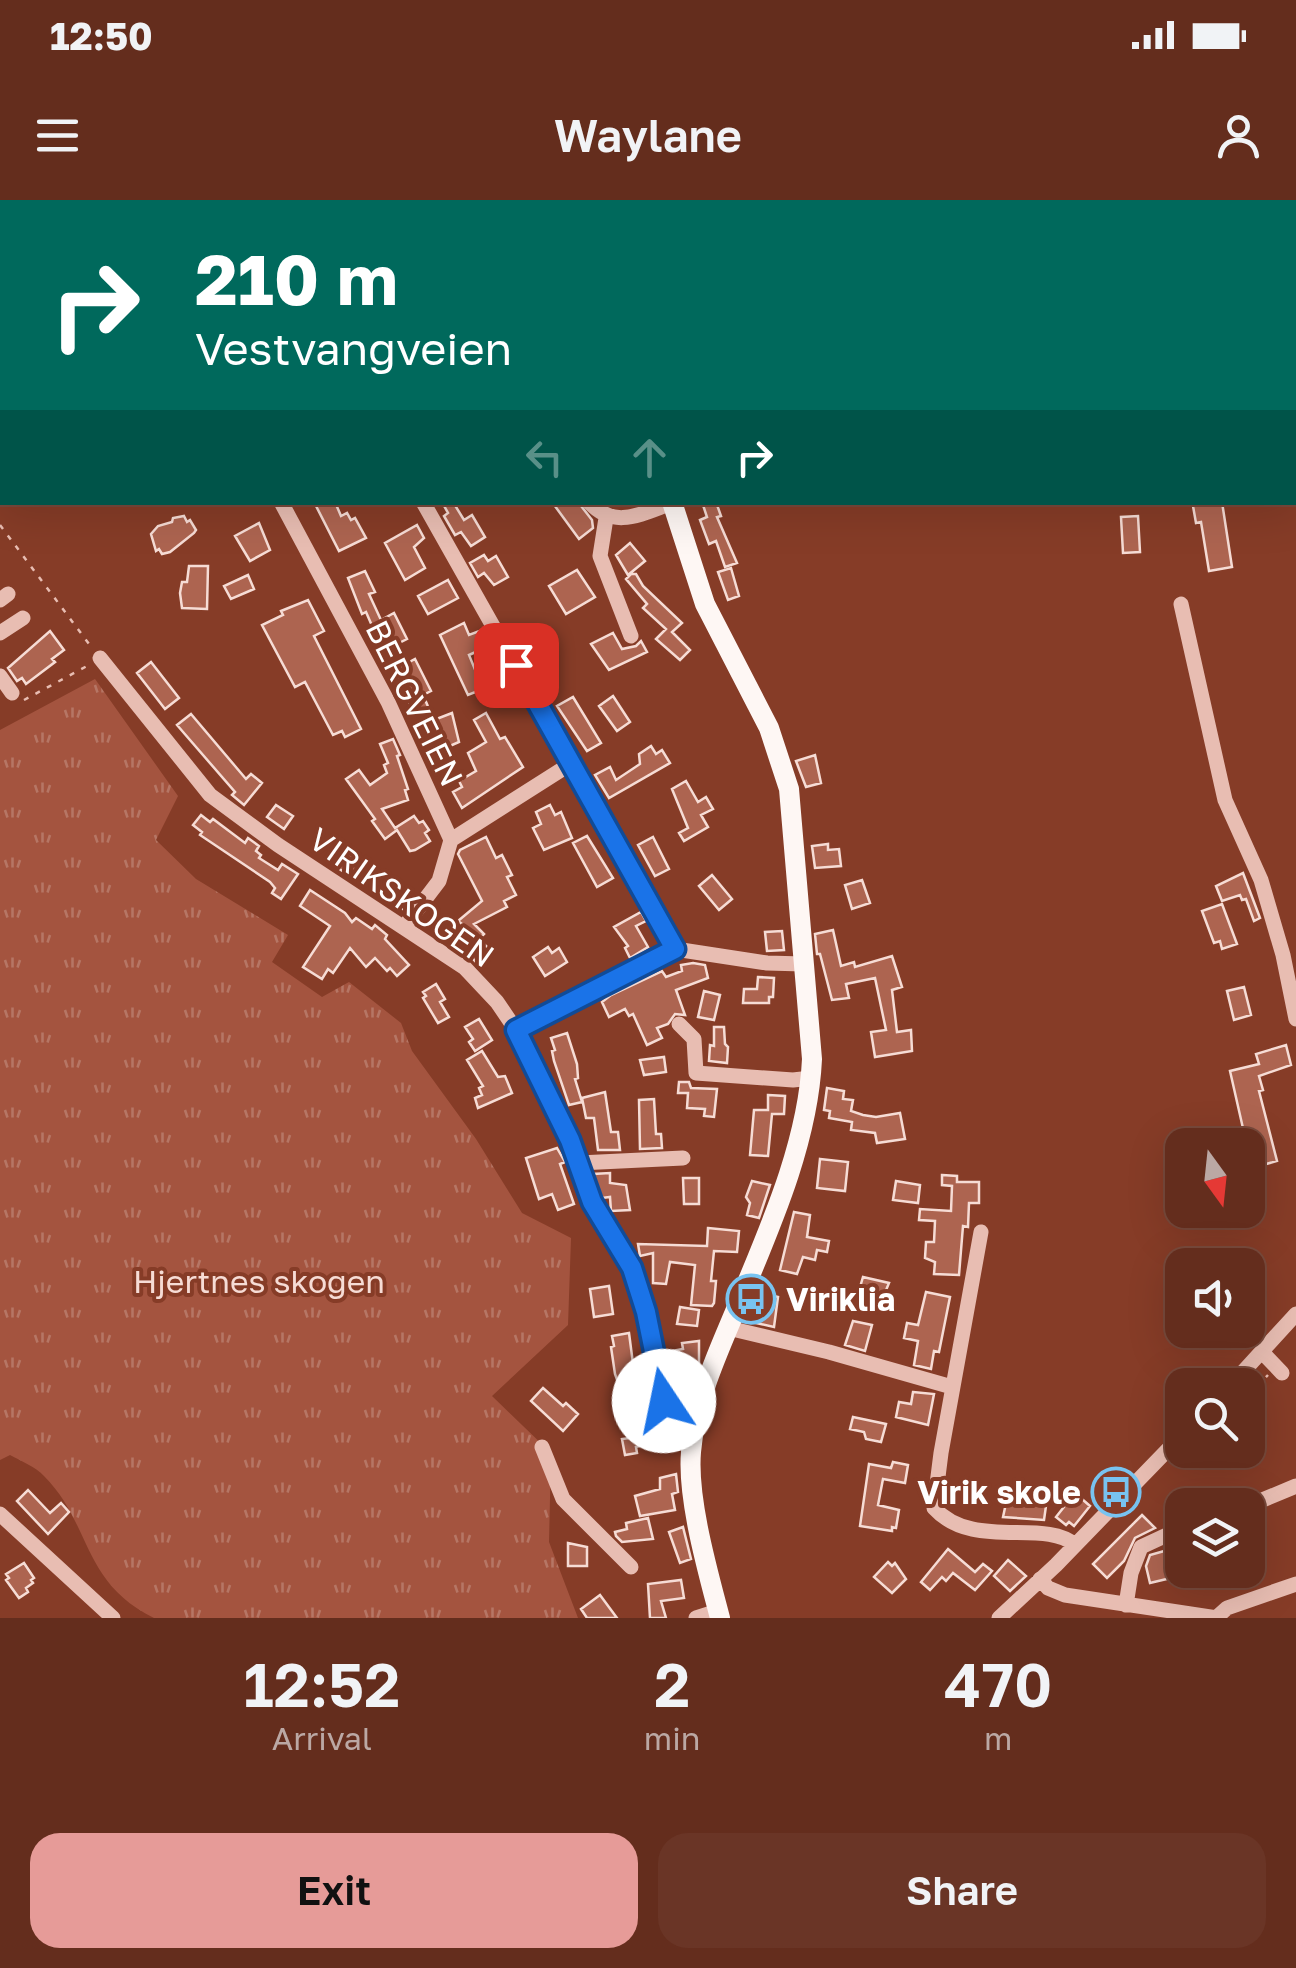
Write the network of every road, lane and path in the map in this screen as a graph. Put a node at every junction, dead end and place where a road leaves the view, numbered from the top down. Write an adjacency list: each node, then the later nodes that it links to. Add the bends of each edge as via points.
1 (283, 505): 16 (street, BERGVEIEN, via 388,702)
2 (424, 505): 15 (street)
3 (592, 505): 6 (street)
4 (665, 505): 6 (street)
5 (673, 505): 19 (main road, via 705,604 784,768)
6 (606, 518): 11 (street, via 600,556)
7 (0, 526): 12 (path)
8 (1181, 604): 20 (street, via 1226,800 1261,880)
9 (23, 618): 10 (street)
10 (0, 633)
11 (631, 636)
12 (100, 658): 14 (path); 17 (street, VIRIKSKOGEN, via 210,795)
13 (0, 676): 14 (street)
14 (15, 698)
15 (572, 763): 16 (street); 18 (street)
16 (450, 840): 17 (street, via 440,881)
17 (404, 927): 22 (street, VIRIKSKOGEN, via 480,981)
18 (675, 949): 19 (street); 22 (street)
19 (803, 964): 23 (main road)
20 (1296, 1019)
21 (679, 1024): 23 (street, via 694,1039 696,1073)
22 (516, 1030): 25 (street, VIRIKSKOGEN)
23 (811, 1078): 28 (main road, via 779,1198)
24 (684, 1158): 25 (street)
25 (578, 1163): 33 (street, VIRIKSKOGEN, via 641,1293 667,1409)
26 (980, 1232): 32 (street)
27 (1296, 1314): 29 (street)
28 (728, 1328): 32 (street); 33 (main road)
29 (1262, 1352): 30 (street); 31 (street)
30 (1246, 1368)
31 (1282, 1373)
32 (952, 1387): 40 (street, via 934,1494 937,1512 986,1532 1056,1535)
33 (694, 1426): 45 (main road, via 692,1487)
34 (542, 1448): 41 (street, via 563,1499)
35 (1165, 1452): 40 (street)
36 (1296, 1486): 37 (street)
37 (1265, 1499)
38 (0, 1514): 46 (street)
39 (1165, 1536): 44 (street, via 1141,1547)
40 (1074, 1544): 42 (street)
41 (631, 1567)
42 (1040, 1579): 44 (street, via 1064,1595); 48 (street)
43 (1296, 1584): 49 (street, via 1227,1608)
44 (1126, 1605): 49 (street)
45 (719, 1615): 47 (street)
46 (113, 1618)
47 (696, 1618)
48 (999, 1618)
49 (1217, 1618)

